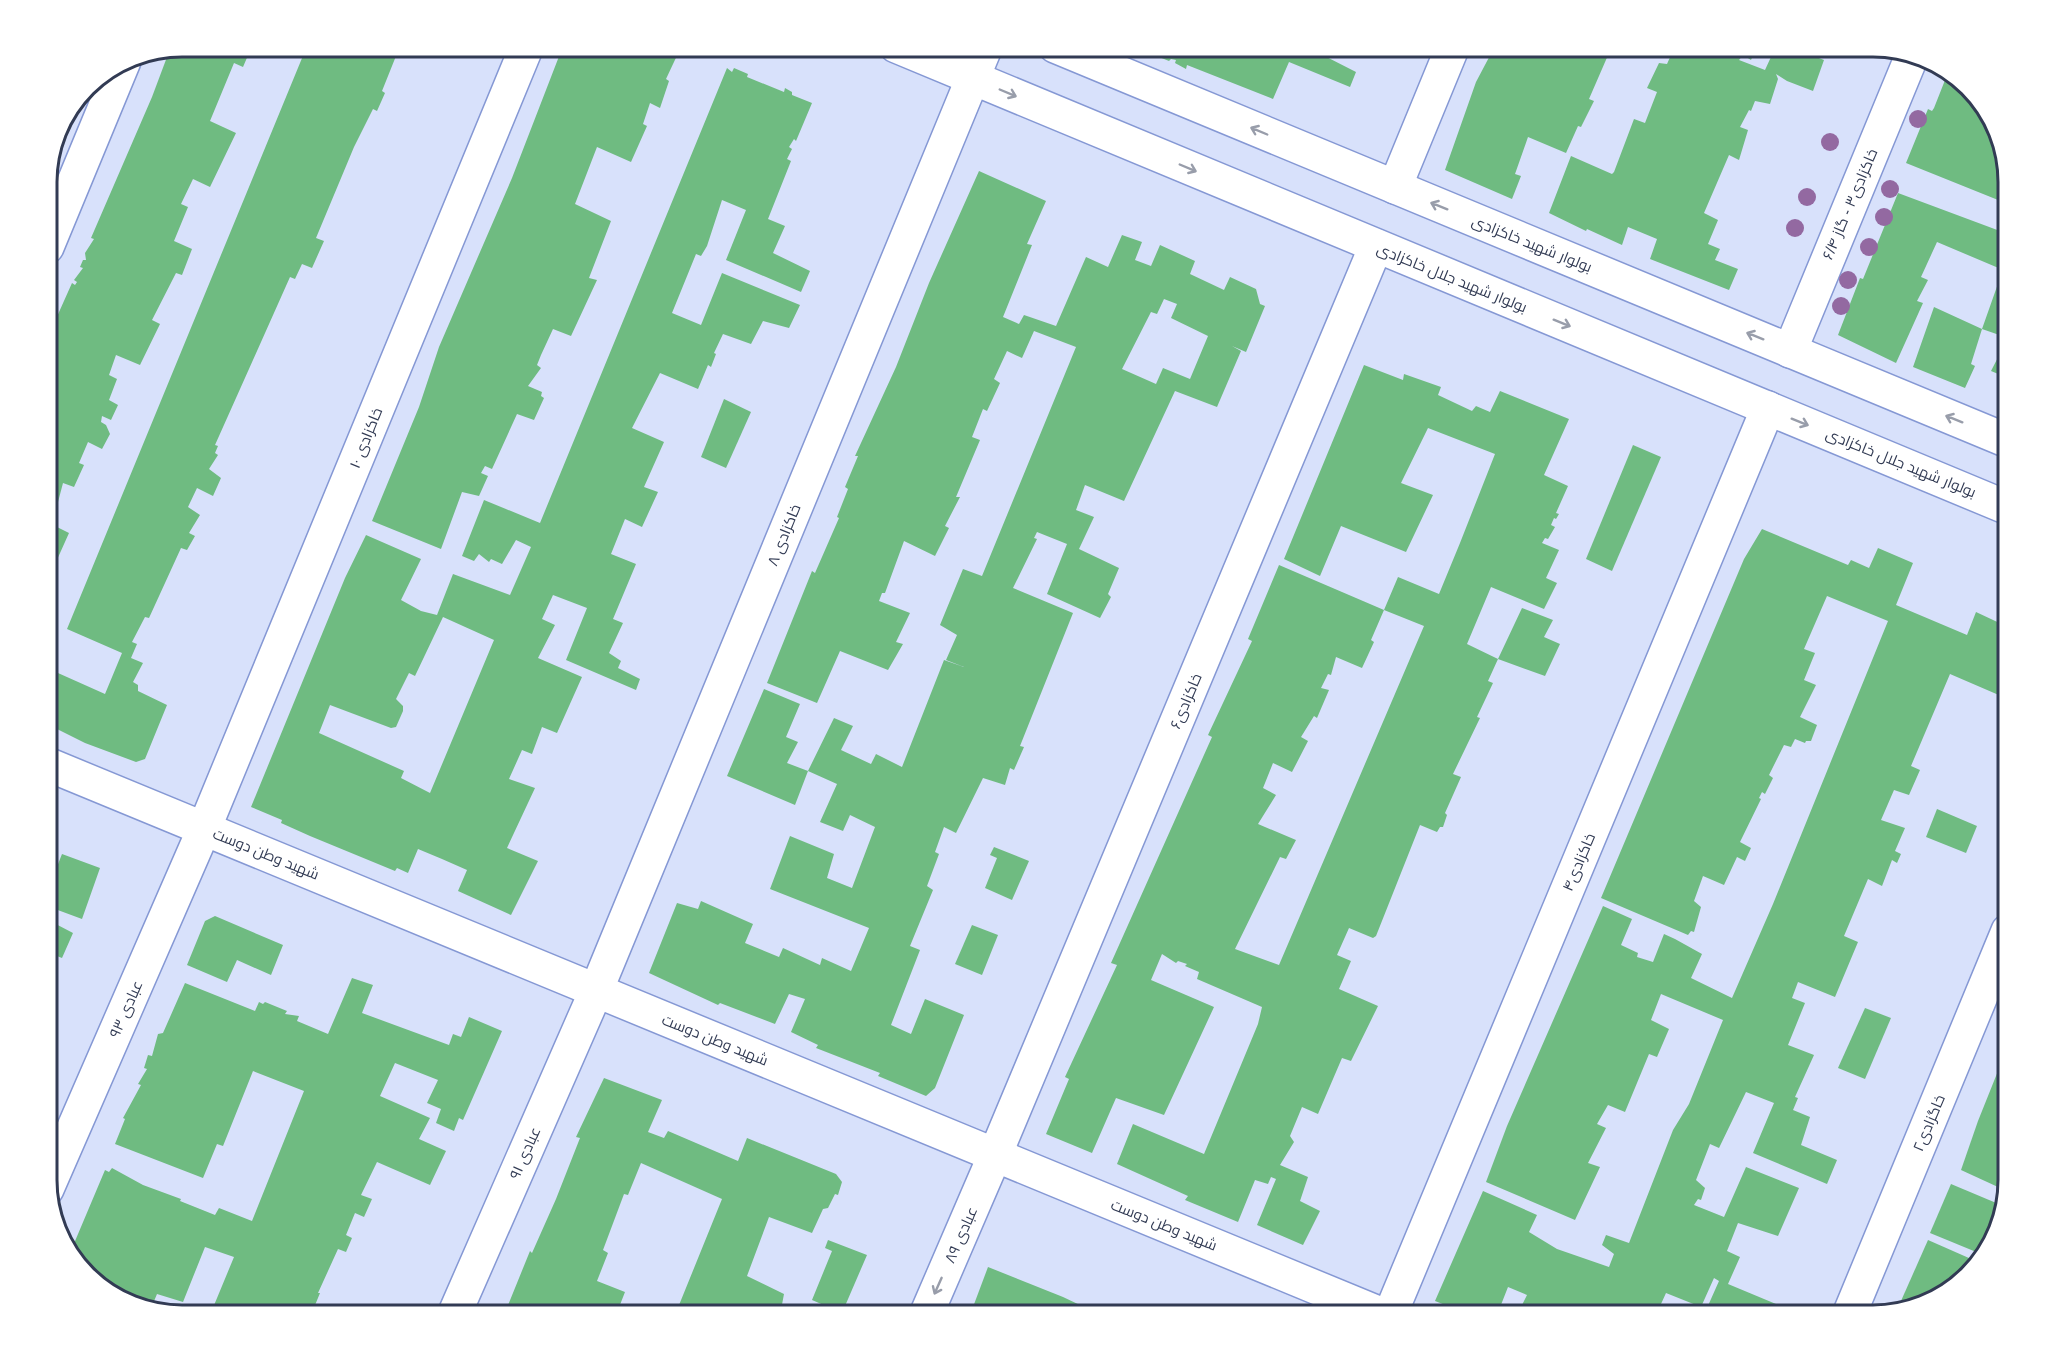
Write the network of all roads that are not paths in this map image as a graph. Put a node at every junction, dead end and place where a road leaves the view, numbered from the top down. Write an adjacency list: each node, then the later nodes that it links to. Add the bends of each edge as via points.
1 (522, 57): 17 (street, خاکزادی ۱۰)
2 (922, 57): 8 (street, بولوار شهید جلال خاکزادی)
3 (982, 57): 8 (street, خاکزادی ۸)
4 (1081, 57): 9 (street, بولوار شهید خاکزادی, one-way to 4)
5 (1449, 57): 9 (street)
6 (1909, 62): 12 (street, خاکزادی۳ - گاز ۶/۴)
7 (118, 74): 10 (street)
8 (973, 79): 11 (street, بولوار شهید جلال خاکزادی, one-way to 11); 19 (street, خاکزادی ۸)
9 (1395, 188): 12 (street, بولوار شهید خاکزادی, one-way to 9)
10 (57, 223)
11 (1376, 246): 13 (street, بولوار شهید جلال خاکزادی, one-way to 13); 20 (street, خاکزادی۶)
12 (1790, 351): 14 (street, بولوار شهید خاکزادی, one-way to 12)
13 (1768, 408): 15 (street, بولوار شهید جلال خاکزادی, one-way to 15); 25 (street, خاکزادی۴)
14 (1998, 437)
15 (1998, 504)
16 (57, 768): 17 (street, شهید وطن دوست)
17 (204, 829): 19 (street, شهید وطن دوست); 21 (street, عبادی ۹۳)
18 (1998, 956): 26 (street, خاگزادی۲)
19 (596, 991): 20 (street, شهید وطن دوست); 22 (street, عبادی ۹۱)
20 (995, 1155): 23 (street, عبادی ۸۹, one-way to 23); 24 (street, شهید وطن دوست)
21 (57, 1166)
22 (459, 1305)
23 (931, 1305)
24 (1356, 1305)
25 (1395, 1305)
26 (1854, 1305)

